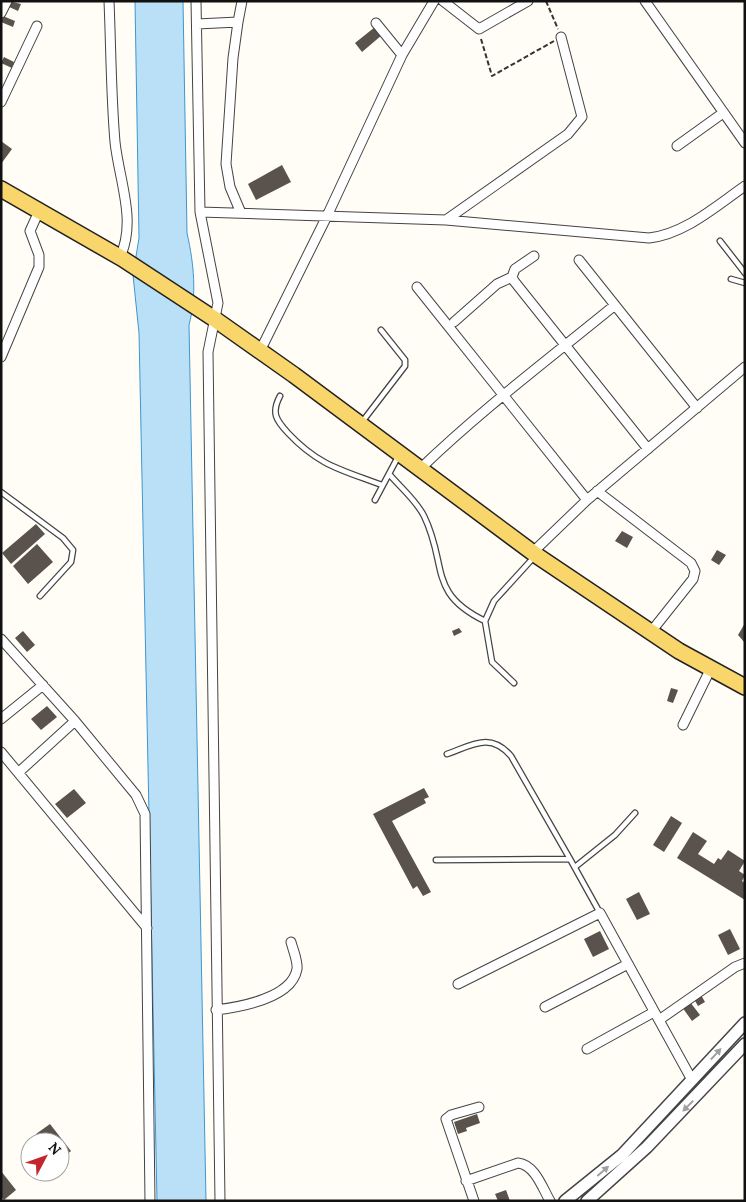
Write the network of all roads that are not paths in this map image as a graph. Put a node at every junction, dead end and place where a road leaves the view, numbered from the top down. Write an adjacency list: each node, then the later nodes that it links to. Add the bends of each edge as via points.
1 (109, 1): 27 (street, via 116,142 128,220 127,242)
2 (196, 1): 10 (street)
3 (242, 1): 8 (street)
4 (434, 1): 13 (street)
5 (443, 1): 6 (street, via 478,30)
6 (528, 1)
7 (645, 1): 15 (street)
8 (238, 22): 10 (street); 22 (street, via 226,164 230,186)
9 (376, 23): 13 (street)
10 (197, 24): 21 (street)
11 (37, 26): 14 (street)
12 (561, 37): 24 (street, via 582,117 568,134)
13 (402, 55): 23 (street)
14 (1, 102)
15 (723, 113): 16 (street); 17 (street)
16 (745, 143)
17 (677, 146)
18 (745, 186): 24 (street, via 683,227 649,238)
19 (1, 189): 20 (main road)
20 (39, 211): 27 (main road); 40 (street, via 30,231 39,255 39,268)
21 (200, 212): 22 (street); 35 (street, via 218,303)
22 (241, 213): 23 (street)
23 (327, 216): 24 (street); 39 (street)
24 (446, 220)
25 (720, 241): 29 (lane)
26 (534, 256): 30 (street, via 515,269)
27 (121, 258): 35 (main road)
28 (579, 260): 34 (street)
29 (745, 273)
30 (512, 277): 36 (street, via 497,284); 38 (street)
31 (731, 279): 32 (lane)
32 (745, 283)
33 (417, 287): 42 (street)
34 (615, 305): 38 (street); 44 (street)
35 (216, 320): 39 (main road); 81 (street, via 208,352)
36 (454, 322)
37 (381, 330): 45 (lane, via 405,360 406,366)
38 (564, 346): 42 (street); 46 (street)
39 (260, 351): 45 (main road)
40 (1, 357)
41 (745, 367): 44 (street)
42 (502, 395): 48 (street); 54 (street)
43 (280, 396): 50 (lane, via 274,409 276,421 304,449 325,464)
44 (697, 408): 46 (street)
45 (360, 425): 47 (main road)
46 (648, 449): 52 (street)
47 (400, 454): 48 (main road); 49 (lane)
48 (420, 469): 55 (main road)
49 (390, 475): 50 (lane); 57 (lane, via 423,515 451,599 460,608)
50 (382, 485): 53 (lane)
51 (1, 492): 56 (lane, via 64,538 73,550 71,562)
52 (597, 492): 54 (street); 58 (street, via 691,563 694,570 694,579)
53 (375, 500)
54 (586, 500): 55 (street)
55 (534, 554): 57 (lane, via 494,601); 58 (main road)
56 (40, 596)
57 (485, 621): 61 (lane, via 492,662)
58 (650, 633): 60 (main road)
59 (2, 642): 62 (street)
60 (711, 668): 63 (main road); 66 (street)
61 (514, 683)
62 (43, 685): 64 (street); 65 (street)
63 (745, 687)
64 (1, 720)
65 (75, 721): 69 (street); 75 (street, via 142,804 145,814)
66 (682, 725)
67 (1, 752): 69 (street)
68 (448, 754): 71 (lane, via 485,741 503,747)
69 (19, 772): 75 (street)
70 (635, 813): 73 (lane)
71 (570, 859): 72 (lane); 73 (lane)
72 (436, 860)
73 (575, 867): 74 (lane)
74 (600, 913): 78 (street); 79 (street)
75 (147, 928): 89 (street)
76 (292, 942): 81 (street, via 297,968 292,980 272,996 247,1006)
77 (745, 963): 82 (street)
78 (628, 964): 80 (street); 82 (street)
79 (458, 984)
80 (546, 1007)
81 (216, 1010): 90 (street)
82 (656, 1016): 85 (street); 86 (street)
83 (745, 1023): 86 (street, one-way to 83)
84 (745, 1044): 94 (street, one-way to 94, via 647,1147)
85 (587, 1049)
86 (692, 1080): 93 (street, one-way to 86, via 622,1154)
87 (479, 1107): 88 (street, via 446,1119)
88 (466, 1181): 91 (street); 92 (street, via 518,1163 525,1164 534,1172)
89 (150, 1201)
90 (220, 1201)
91 (474, 1201)
92 (550, 1201)
93 (565, 1201)
94 (587, 1201)

